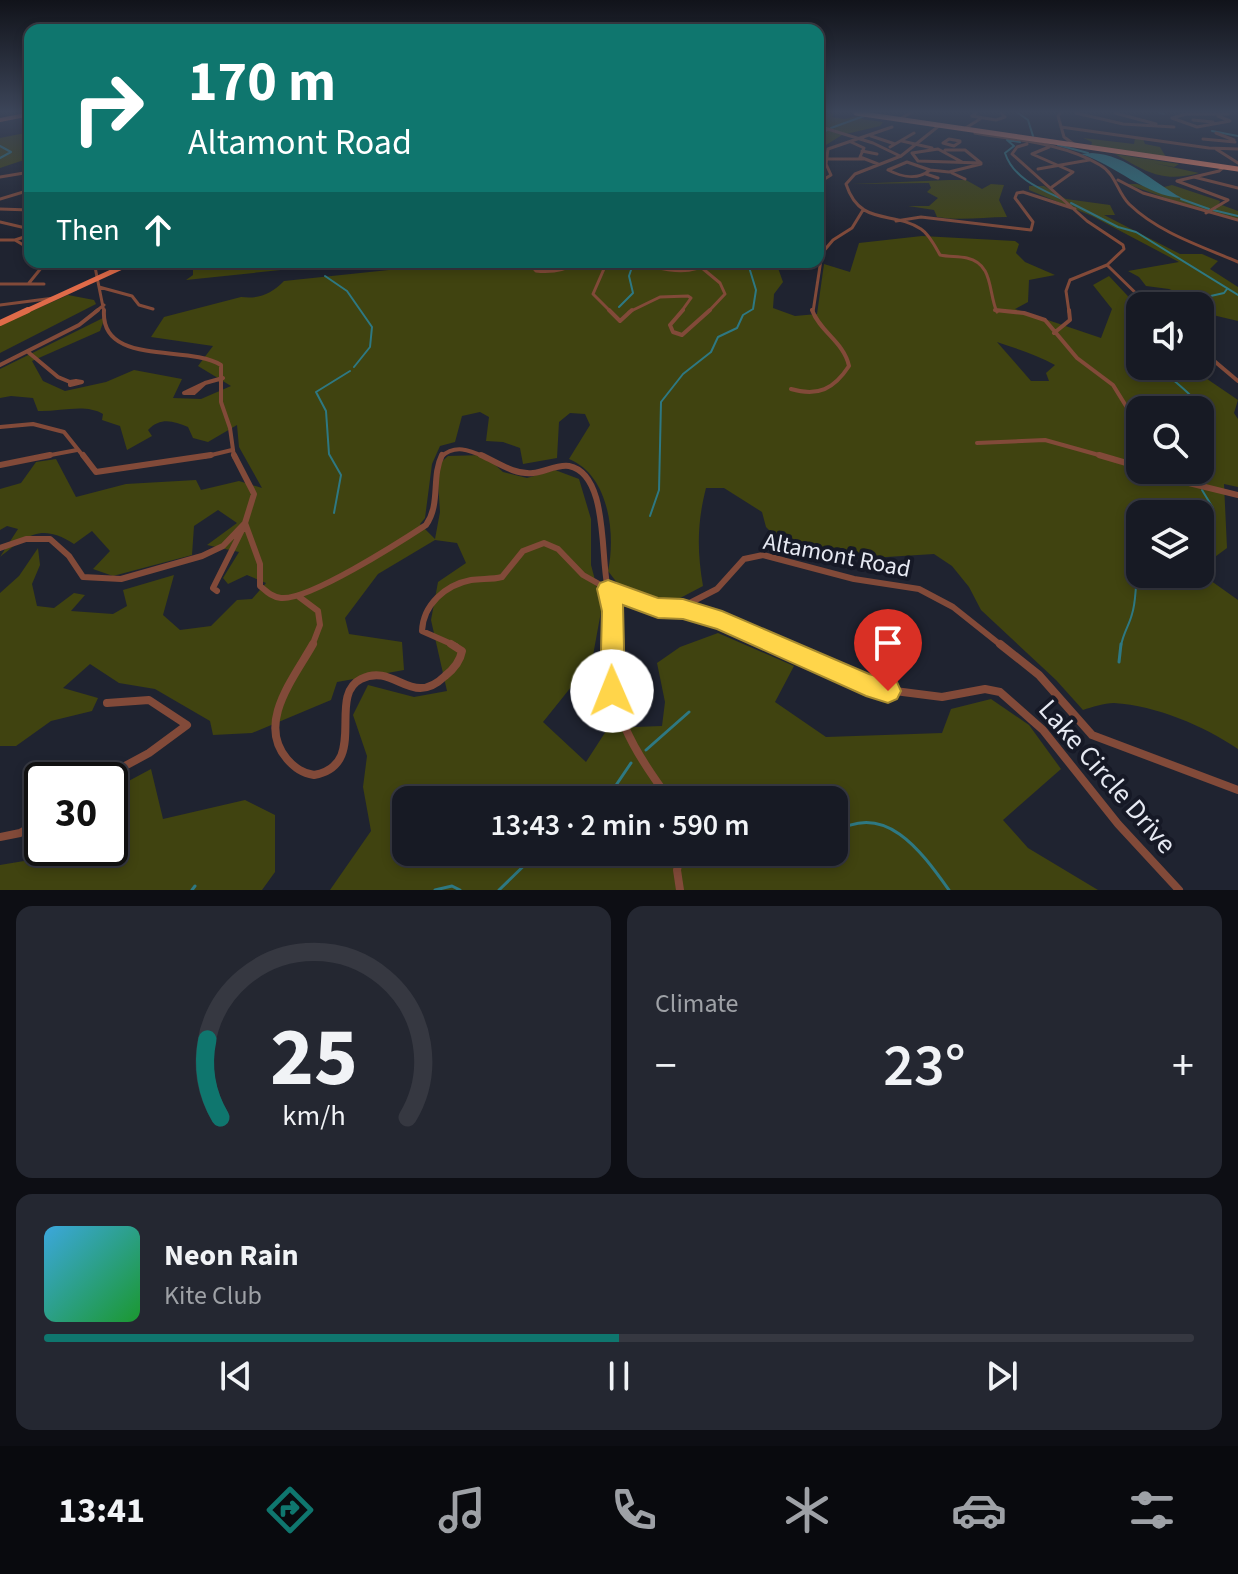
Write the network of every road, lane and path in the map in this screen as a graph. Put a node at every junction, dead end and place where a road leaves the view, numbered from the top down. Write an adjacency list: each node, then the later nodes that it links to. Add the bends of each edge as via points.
1 (826, 155): 13 (street)
2 (859, 155): 14 (street)
3 (898, 155): 12 (street)
4 (913, 155): 16 (street)
5 (951, 155): 19 (street)
6 (973, 155): 21 (street)
7 (1013, 155): 38 (street)
8 (1033, 155): 17 (street)
9 (1065, 155): 20 (street)
10 (1071, 155): 15 (street)
11 (1140, 155): 26 (highway)
12 (901, 156): 23 (street)
13 (825, 159): 14 (street); 35 (street, via 831,175)
14 (864, 159): 23 (street)
15 (1090, 160): 20 (street); 37 (street)
16 (918, 161): 18 (street); 19 (street)
17 (1044, 161): 22 (street); 24 (street)
18 (907, 162): 29 (street); 29 (street, via 888,170 905,178)
19 (962, 162): 21 (street)
20 (1085, 162): 24 (street)
21 (981, 164): 28 (street); 30 (street)
22 (1032, 164)
23 (879, 165): 44 (street, via 855,174 846,184)
24 (1059, 166): 27 (street); 38 (street, via 1073,172)
25 (1238, 166): 26 (highway)
26 (1224, 167): 32 (street)
27 (1038, 169)
28 (940, 170): 29 (street); 30 (street)
29 (928, 172): 34 (street)
30 (953, 172): 36 (street)
31 (24, 173): 33 (street)
32 (1193, 176): 39 (street); 46 (street, via 1177,182 1228,200)
33 (0, 177)
34 (938, 178)
35 (824, 179)
36 (965, 179)
37 (1117, 180): 46 (street); 56 (street, via 1126,201 1155,223)
38 (1051, 187): 45 (street)
39 (1238, 188)
40 (24, 192): 41 (street)
41 (0, 199)
42 (0, 209): 43 (street)
43 (24, 210)
44 (863, 210): 48 (street); 55 (street, via 852,228)
45 (1076, 210): 48 (street, via 1025,191 1015,197 1033,222 1031,230 993,230 911,215); 57 (street, via 1123,245)
46 (1206, 213): 47 (street)
47 (1238, 220)
48 (896, 221): 78 (street, via 923,230 940,255 972,259 983,267 991,278 996,312 1037,317)
49 (0, 222): 50 (street)
50 (24, 228)
51 (24, 237): 53 (street)
52 (0, 240): 53 (street)
53 (15, 240): 54 (street)
54 (24, 245)
55 (824, 250)
56 (1238, 262)
57 (1107, 265): 72 (street); 78 (street, via 1068,282 1070,320)
58 (41, 268): 69 (street)
59 (94, 268): 67 (street)
60 (120, 268): 67 (main road)
61 (533, 268): 62 (street)
62 (570, 268)
63 (604, 268): 65 (street, via 593,295 620,321 653,299 691,298 671,323 680,335 690,332 725,294)
64 (662, 268): 65 (street, via 676,273)
65 (702, 268)
66 (819, 268): 86 (street, via 812,312 845,352 849,365 827,391)
67 (95, 280): 71 (street); 73 (main road)
68 (0, 284): 69 (street)
69 (28, 284): 70 (street)
70 (44, 284)
71 (99, 287): 75 (street); 76 (street, via 132,296)
72 (1135, 292)
73 (59, 297): 74 (street); 77 (main road)
74 (0, 305)
75 (104, 305): 79 (street, via 79,325); 82 (street, via 108,329 123,343 154,354 212,359 221,365)
76 (153, 309)
77 (0, 323)
78 (1054, 333): 87 (street, via 1113,385)
79 (27, 351): 81 (street); 84 (street)
80 (1214, 361): 83 (street)
81 (0, 365)
82 (223, 378): 85 (street); 91 (street, via 221,402)
83 (1238, 381)
84 (70, 382)
85 (205, 383)
86 (791, 389)
87 (1126, 406)
88 (0, 427): 90 (street, via 33,424 60,430)
89 (977, 443): 92 (street, via 1045,440)
90 (77, 450): 91 (street, via 91,470 100,472); 93 (street)
91 (232, 450): 96 (street, via 254,494)
92 (1126, 463)
93 (0, 465)
94 (1193, 484): 95 (street)
95 (1238, 495)
96 (245, 523): 97 (street, via 208,554 112,580 83,577 50,539 26,539); 99 (street, via 213,583); 100 (street, via 260,564 261,588)
97 (0, 548)
98 (608, 589): 100 (street, via 600,515 581,471 562,466 520,473 478,452 462,450 447,453 438,462 433,513 426,525); 100 (street, via 581,573 559,549 542,544 526,549 502,577 468,580 447,590 429,607 421,628 426,636 460,648 460,660 427,689 377,675 359,681 346,702 342,757 329,770 313,775 289,763 275,740 285,689 320,620 315,607); 101 (street, via 658,608); 104 (street, via 617,716)
99 (217, 591)
100 (298, 596)
101 (683, 609): 105 (street, Altamont Road, via 717,589 738,564 756,555 919,589 953,607 1033,670 1092,735); 110 (street, Lake Circle Drive, via 879,689 942,697 985,689 1000,692 1043,730)
102 (107, 703): 103 (street, via 149,700 187,725)
103 (128, 764)
104 (661, 786)
105 (1238, 790)
106 (24, 831): 107 (street)
107 (0, 837)
108 (679, 866): 109 (street)
109 (680, 890)
110 (1179, 890)

